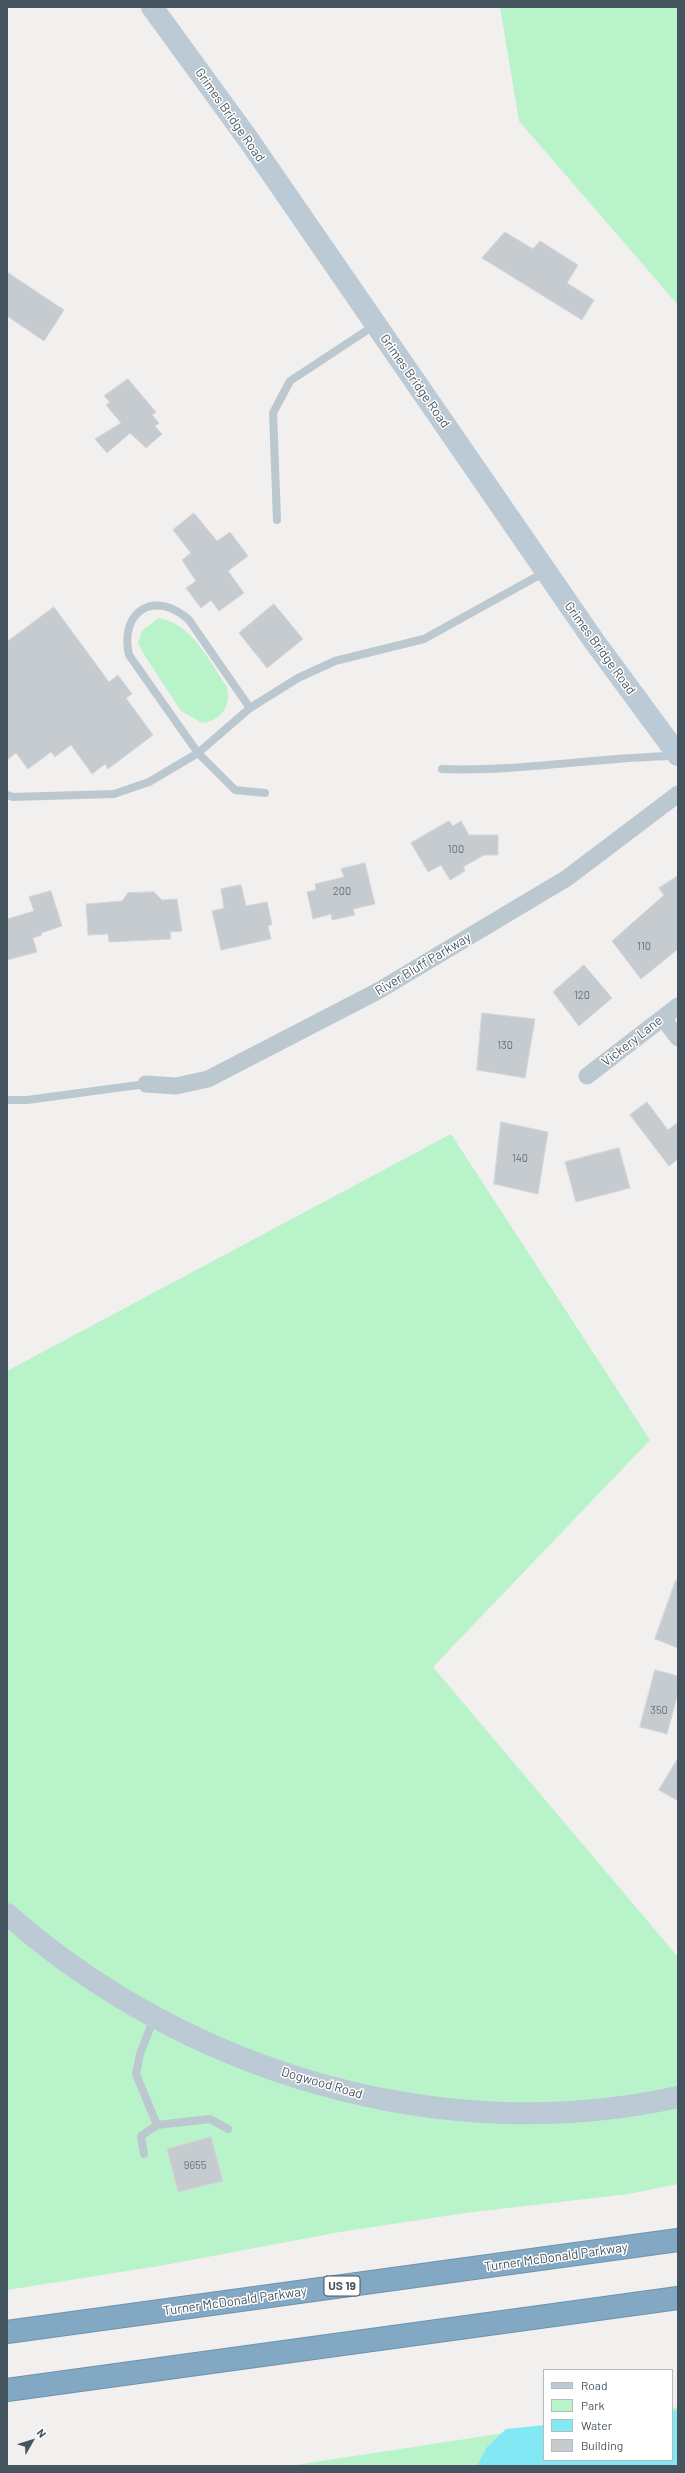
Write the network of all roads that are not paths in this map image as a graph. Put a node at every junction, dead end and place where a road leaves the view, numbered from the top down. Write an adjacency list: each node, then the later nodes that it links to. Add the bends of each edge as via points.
1 (152, 7): 2 (street, Grimes Bridge Road, via 248,139)
2 (375, 325): 3 (lane, via 290,381 272,413); 4 (street, Grimes Bridge Road)
3 (277, 520)
4 (546, 572): 5 (lane, via 424,639 335,661 298,678); 7 (street, Grimes Bridge Road)
5 (250, 708): 6 (lane); 6 (lane, via 189,620 178,610 157,604 134,617 127,628 126,642 129,655)
6 (198, 752): 9 (lane, via 221,779 235,790); 11 (lane, via 149,782 114,794 13,797)
7 (678, 756): 8 (lane, via 634,757 473,770)
8 (442, 769)
9 (265, 792)
10 (678, 794): 16 (street, River Bluff Parkway, via 567,878 378,991 208,1079 176,1086)
11 (7, 795)
12 (678, 1006): 13 (street, Vickery Lane)
13 (663, 1018): 14 (street); 15 (street, Vickery Lane)
14 (678, 1038)
15 (587, 1076)
16 (146, 1084): 17 (lane, via 27,1100)
17 (7, 1100)
18 (7, 1914): 19 (street, Dogwood Road, via 106,1988)
19 (155, 2017): 20 (street, Dogwood Road, via 237,2056 302,2080 366,2096 440,2109 510,2113 581,2112); 21 (lane, via 140,2054 136,2074)
20 (678, 2097)
21 (157, 2125): 22 (lane, via 210,2119); 23 (lane, via 141,2136)
22 (228, 2129)
23 (144, 2154)
24 (678, 2240): 26 (highway, Turner McDonald Parkway / US 19)
25 (678, 2298): 27 (highway)
26 (7, 2332)
27 (7, 2390)

